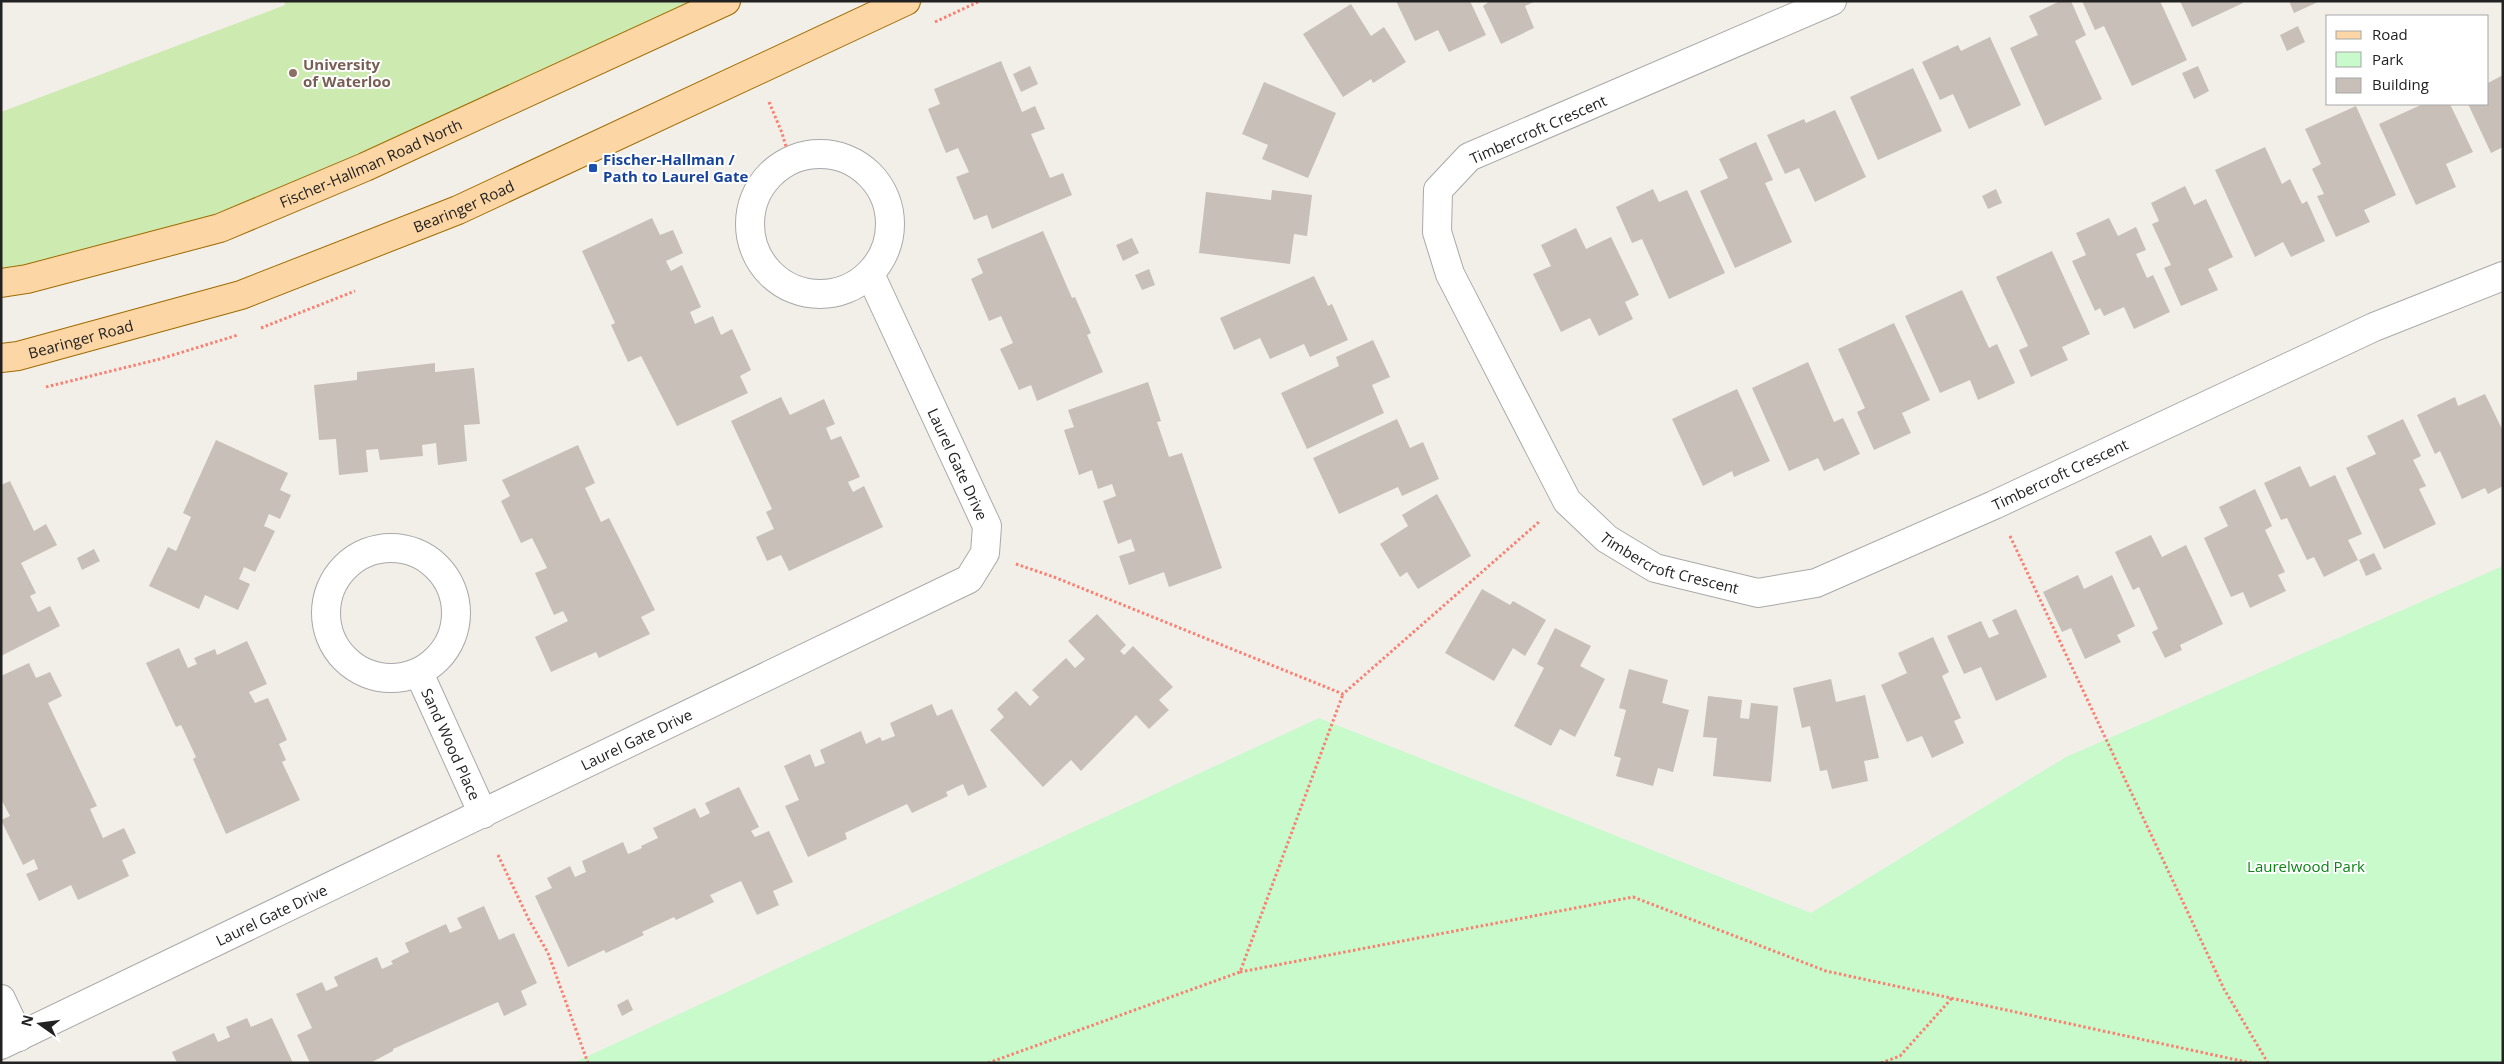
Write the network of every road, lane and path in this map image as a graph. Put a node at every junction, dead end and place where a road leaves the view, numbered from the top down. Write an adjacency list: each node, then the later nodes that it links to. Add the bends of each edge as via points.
1 (726, 1): 8 (main road, Fischer-Hallman Road North, via 365,167 220,228)
2 (906, 1): 9 (main road, Bearinger Road, via 458,210 241,295)
3 (1832, 1): 10 (street, Timbercroft Crescent, via 1469,156 1438,190 1436,232 1450,274)
4 (768, 99): 5 (path)
5 (790, 160): 6 (street, via 813,153 828,154 852,161 871,175 888,206 890,230 884,254); 6 (street, via 763,182 752,204 750,235 758,259 774,278 804,293 829,294 852,287)
6 (870, 274): 12 (street, Laurel Gate Drive, via 987,526)
7 (2503, 276): 11 (street, Timbercroft Crescent, via 2374,327)
8 (1, 283)
9 (1, 358)
10 (1567, 501): 11 (street, Timbercroft Crescent, via 1607,539 1654,568 1758,593 1816,583); 14 (path, via 1531,528)
11 (1994, 505): 25 (path, via 2224,989)
12 (985, 553): 14 (path, via 1054,577); 15 (street, Laurel Gate Drive, via 970,579)
13 (419, 673): 13 (street, Sand Wood Place, via 438,660 451,641 457,619 455,597 445,576 425,557 404,548 380,548 354,560 336,579 327,600 327,623 334,644 352,666 372,676 395,679); 15 (street, Sand Wood Place)
14 (1343, 694): 17 (path)
15 (483, 814): 20 (street, Laurel Gate Drive)
16 (498, 855): 21 (path, via 548,953)
17 (1240, 972): 18 (path, via 1633,897 1826,971); 22 (path)
18 (1952, 997): 23 (path, via 1900,1056); 24 (path)
19 (1, 999): 20 (street)
20 (10, 1041)
21 (588, 1063)
22 (988, 1063)
23 (1881, 1063)
24 (2251, 1063)
25 (2268, 1063)

